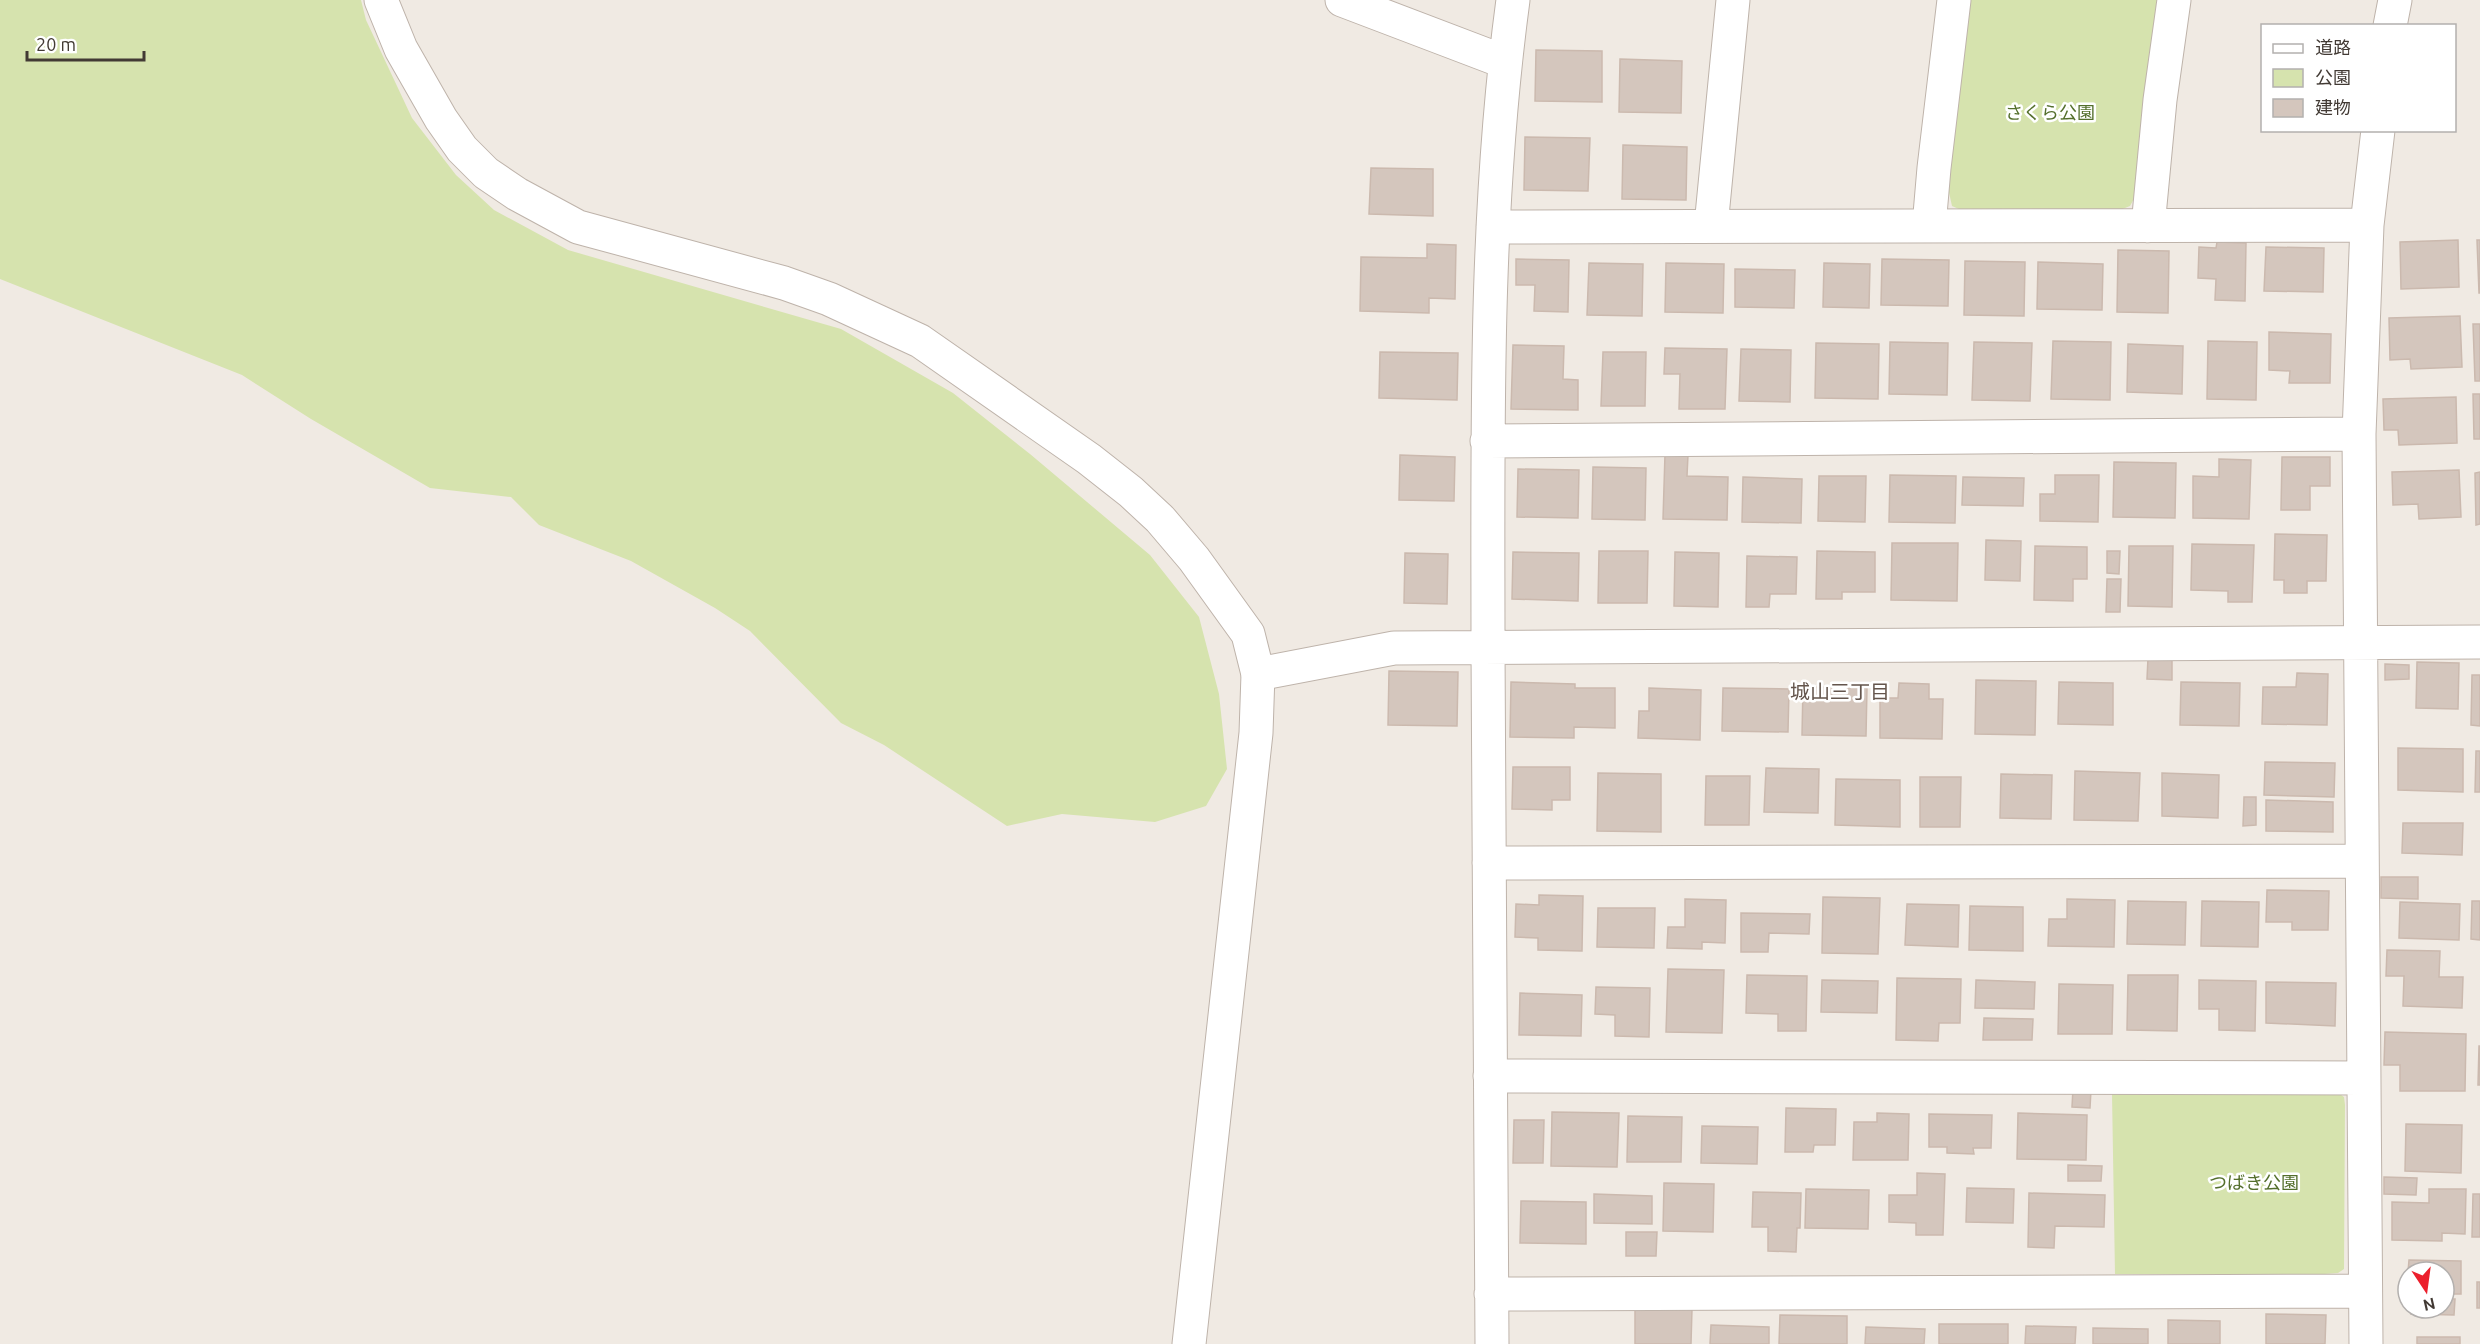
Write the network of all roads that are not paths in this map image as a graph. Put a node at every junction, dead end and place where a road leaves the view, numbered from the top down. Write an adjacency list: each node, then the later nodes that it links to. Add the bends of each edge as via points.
1 (381, 0): 21 (street, via 401,50 441,119 462,149 486,173 578,227 784,283 921,341 1089,459 1160,519 1248,634)
2 (1342, 0): 9 (street)
3 (1513, 0): 9 (street)
4 (1733, 0): 12 (street)
5 (1954, 0): 13 (street)
6 (2174, 0): 14 (street)
7 (2395, 0): 8 (street)
8 (2390, 24)
9 (1505, 62): 15 (street)
10 (2378, 132): 11 (street)
11 (2367, 225): 14 (street); 16 (street)
12 (1712, 226): 13 (street); 15 (street)
13 (1929, 226): 14 (street)
14 (2148, 226)
15 (1492, 227): 17 (street)
16 (2359, 434): 17 (street); 19 (street)
17 (1487, 441): 20 (street)
18 (2480, 642): 19 (street)
19 (2362, 643): 20 (street); 22 (street)
20 (1488, 648): 21 (street, via 1394,648); 23 (street)
21 (1258, 674): 28 (street, via 1250,792)
22 (2361, 861): 23 (street); 25 (street)
23 (1489, 863): 24 (street)
24 (1490, 1076): 25 (street); 27 (street)
25 (2364, 1078): 26 (street)
26 (2365, 1291): 27 (street); 30 (street)
27 (1491, 1294): 29 (street)
28 (1188, 1344)
29 (1492, 1344)
30 (2366, 1344)

